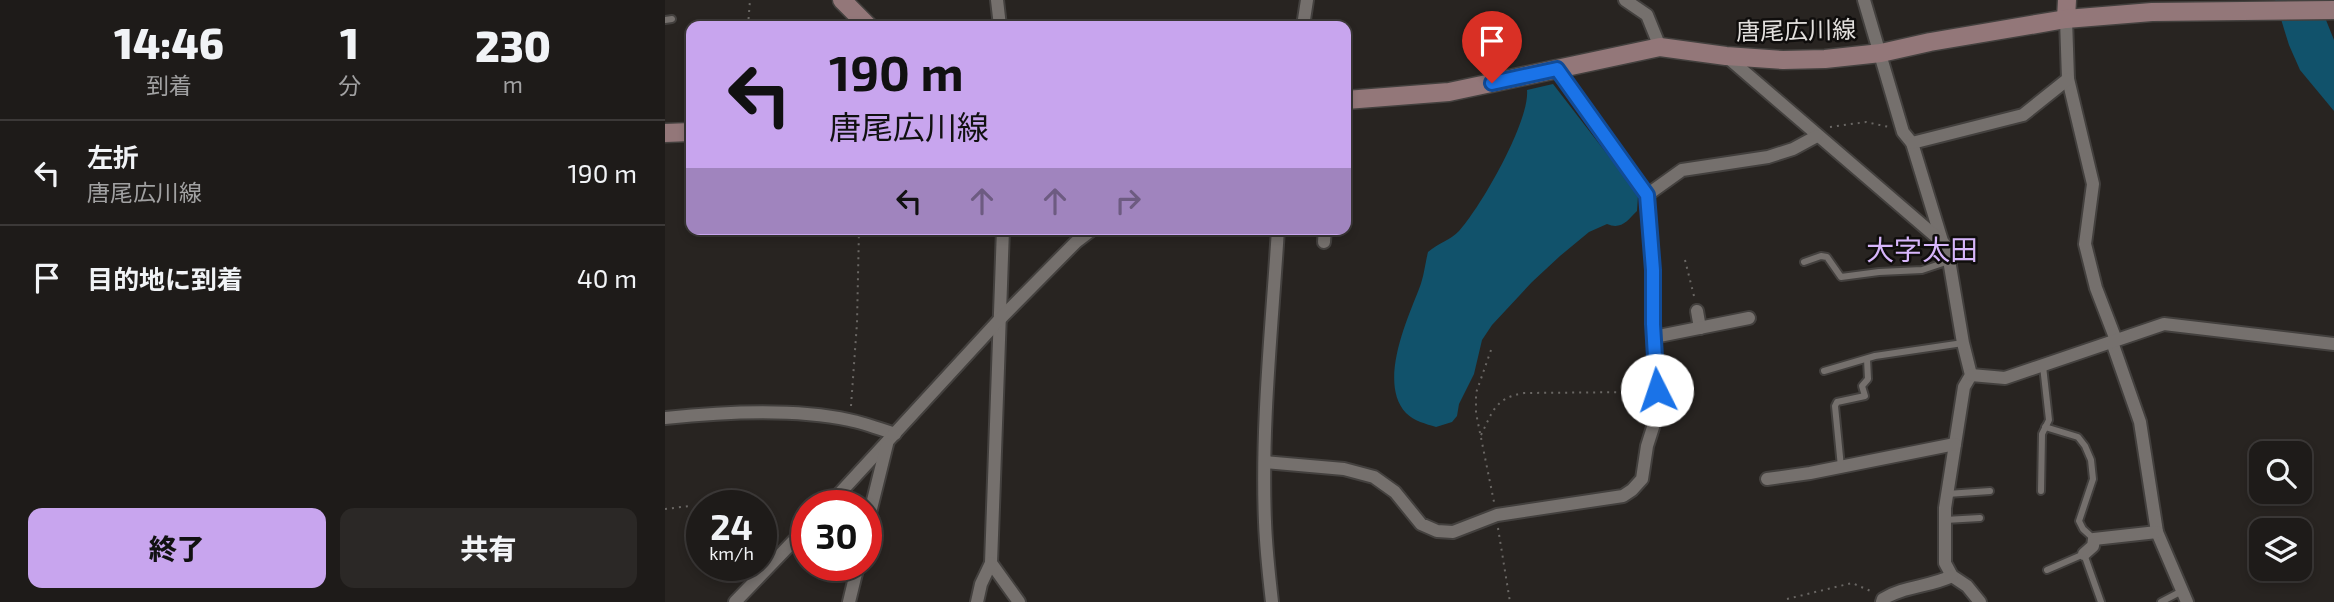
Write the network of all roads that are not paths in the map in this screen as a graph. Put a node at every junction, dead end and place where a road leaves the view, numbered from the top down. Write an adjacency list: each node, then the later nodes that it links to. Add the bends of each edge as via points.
1 (842, 0): 9 (main road)
2 (997, 0): 10 (street)
3 (1307, 0): 11 (street)
4 (1625, 0): 12 (street, via 1647,15)
5 (1864, 0): 13 (street)
6 (2067, 0): 8 (main road)
7 (2332, 5): 8 (main road, 唐尾広川線)
8 (2066, 19): 13 (main road, 唐尾広川線); 16 (street)
9 (863, 21)
10 (999, 21)
11 (1304, 21)
12 (1660, 47): 14 (main road, 唐尾広川線); 15 (main road, 唐尾広川線)
13 (1881, 53): 14 (main road, 唐尾広川線, via 1783,60); 21 (street, via 1903,132)
14 (1726, 56): 20 (street)
15 (1557, 69): 17 (main road, 唐尾広川線, via 1449,92); 22 (street)
16 (2068, 79): 21 (street, via 2022,116); 34 (street, via 2094,184 2085,244)
17 (1351, 100)
18 (686, 132): 19 (main road)
19 (665, 133)
20 (1814, 133): 22 (street, via 1793,149 1768,157 1682,170); 26 (street)
21 (1912, 143): 26 (street)
22 (1647, 195): 33 (street)
23 (1003, 235): 31 (street)
24 (1085, 235): 31 (street)
25 (1279, 235): 45 (street)
26 (1942, 241): 27 (street)
27 (1949, 261): 28 (lane, via 1922,270 1841,277 1827,257); 35 (street)
28 (1804, 262)
29 (1697, 311): 32 (street)
30 (1749, 318): 32 (street)
31 (1000, 319): 43 (street); 59 (street)
32 (1700, 328): 33 (street)
33 (1654, 337): 45 (street, via 1655,421 1642,480 1623,496 1497,515 1453,532 1437,531 1421,524 1395,492 1374,477 1344,469)
34 (2114, 340): 36 (street, via 2164,324); 38 (street); 55 (street, via 2140,422)
35 (1963, 343): 37 (lane); 40 (street)
36 (2334, 344)
37 (1867, 359): 39 (lane); 46 (lane, via 1865,396 1835,406)
38 (2043, 366): 40 (street, via 2005,379); 42 (lane, via 2049,419)
39 (1824, 371)
40 (1971, 374): 44 (street, via 1964,387)
41 (665, 418): 43 (street, via 709,413 807,414 850,420)
42 (2045, 427): 51 (lane); 56 (lane, via 2078,437 2085,446 2093,479 2079,521)
43 (891, 439): 48 (street); 49 (street)
44 (1955, 444): 46 (street); 52 (street)
45 (1265, 462): 69 (street)
46 (1841, 467): 47 (street)
47 (1767, 479)
48 (843, 490)
49 (877, 490)
50 (1990, 491): 52 (lane)
51 (2041, 491)
52 (1947, 494): 54 (street)
53 (1980, 518): 54 (lane)
54 (1945, 520): 61 (street, via 1945,563)
55 (2157, 532): 56 (street); 63 (street)
56 (2094, 539): 58 (street, via 2094,546)
57 (791, 544): 65 (street)
58 (2084, 554): 60 (lane); 71 (lane)
59 (991, 564): 67 (street); 68 (street)
60 (2047, 570)
61 (1952, 576): 64 (street); 70 (street)
62 (854, 581): 66 (street)
63 (2184, 597): 72 (lane)
64 (1887, 599)
65 (735, 602)
66 (849, 602)
67 (977, 602)
68 (1019, 602)
69 (1272, 602)
70 (1980, 602)
71 (2101, 602)
72 (2161, 602)

